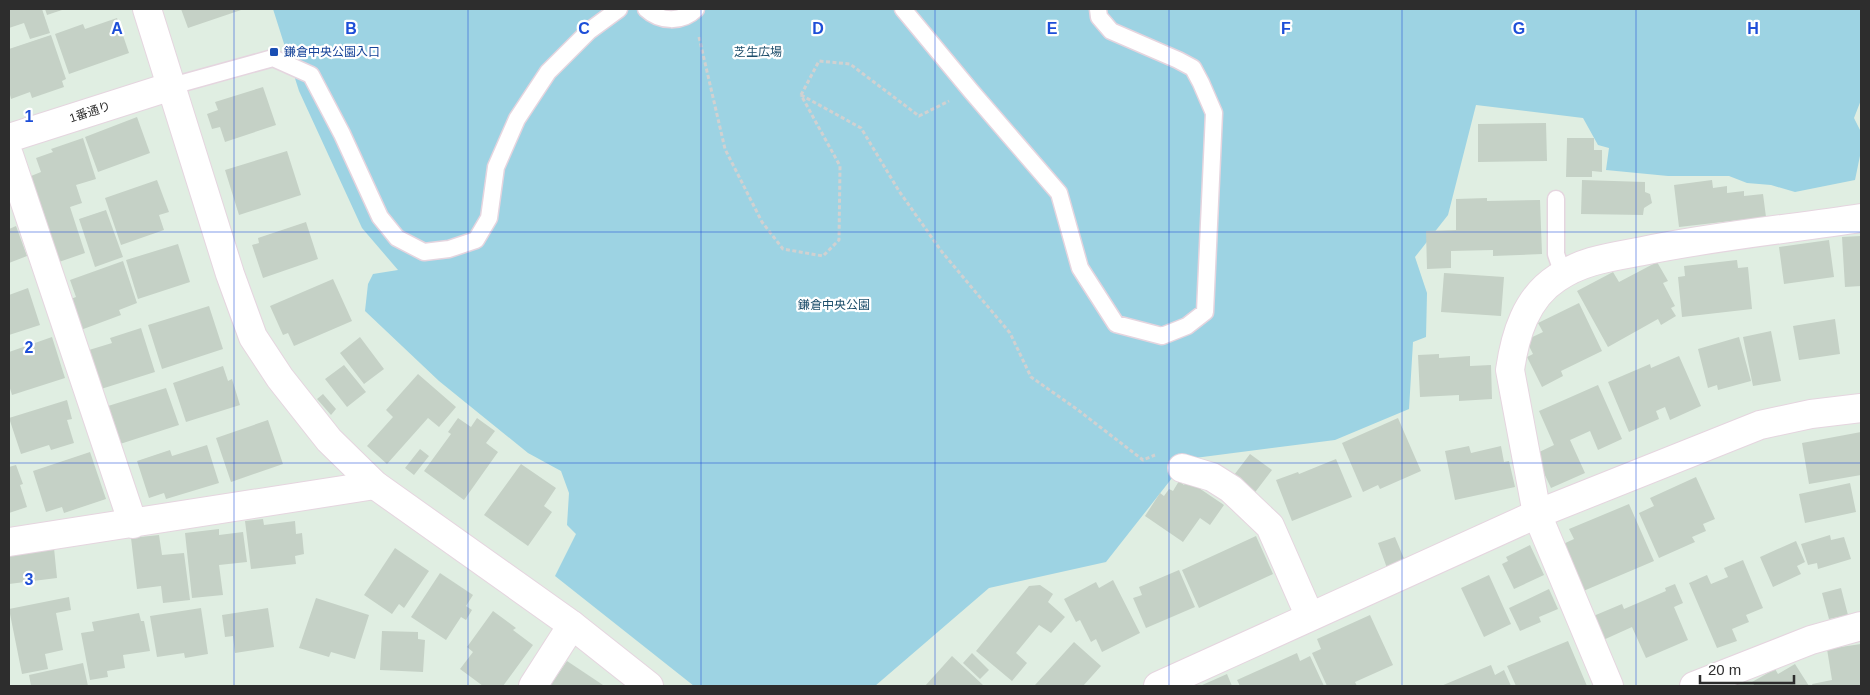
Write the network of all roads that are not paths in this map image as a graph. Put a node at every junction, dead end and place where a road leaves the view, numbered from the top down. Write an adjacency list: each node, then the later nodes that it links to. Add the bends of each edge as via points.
1 (147, 9): 7 (street)
2 (619, 9): 7 (lane, via 588,31 548,72 517,119 496,167 490,218 476,240 449,249 424,252 397,238 380,217 311,75 273,58)
3 (646, 9): 6 (lane, via 671,20 683,18)
4 (903, 9): 5 (lane, via 1059,194 1080,268 1116,324 1162,336 1187,326 1205,312 1214,113 1193,68 1111,30 1099,17)
5 (1098, 9)
6 (694, 11)
7 (172, 86): 8 (street, 1番通り); 15 (street, via 230,274 253,337 280,378 329,440)
8 (9, 138)
9 (9, 155): 17 (street)
10 (1556, 200): 12 (lane, via 1556,254)
11 (1861, 218): 12 (street, via 1680,243 1586,262)
12 (1563, 274): 16 (street, via 1534,300 1520,324 1510,370)
13 (1861, 408): 16 (street, via 1760,425)
14 (1182, 468): 19 (street, via 1212,477 1231,489 1270,526)
15 (375, 485): 17 (street); 20 (street)
16 (1537, 514): 19 (street); 25 (street)
17 (133, 524): 18 (street)
18 (9, 542)
19 (1310, 617): 24 (street)
20 (572, 625): 22 (street); 23 (street)
21 (1861, 626): 26 (street, via 1810,640)
22 (533, 686)
23 (649, 686)
24 (1158, 686)
25 (1609, 686)
26 (1694, 686)

